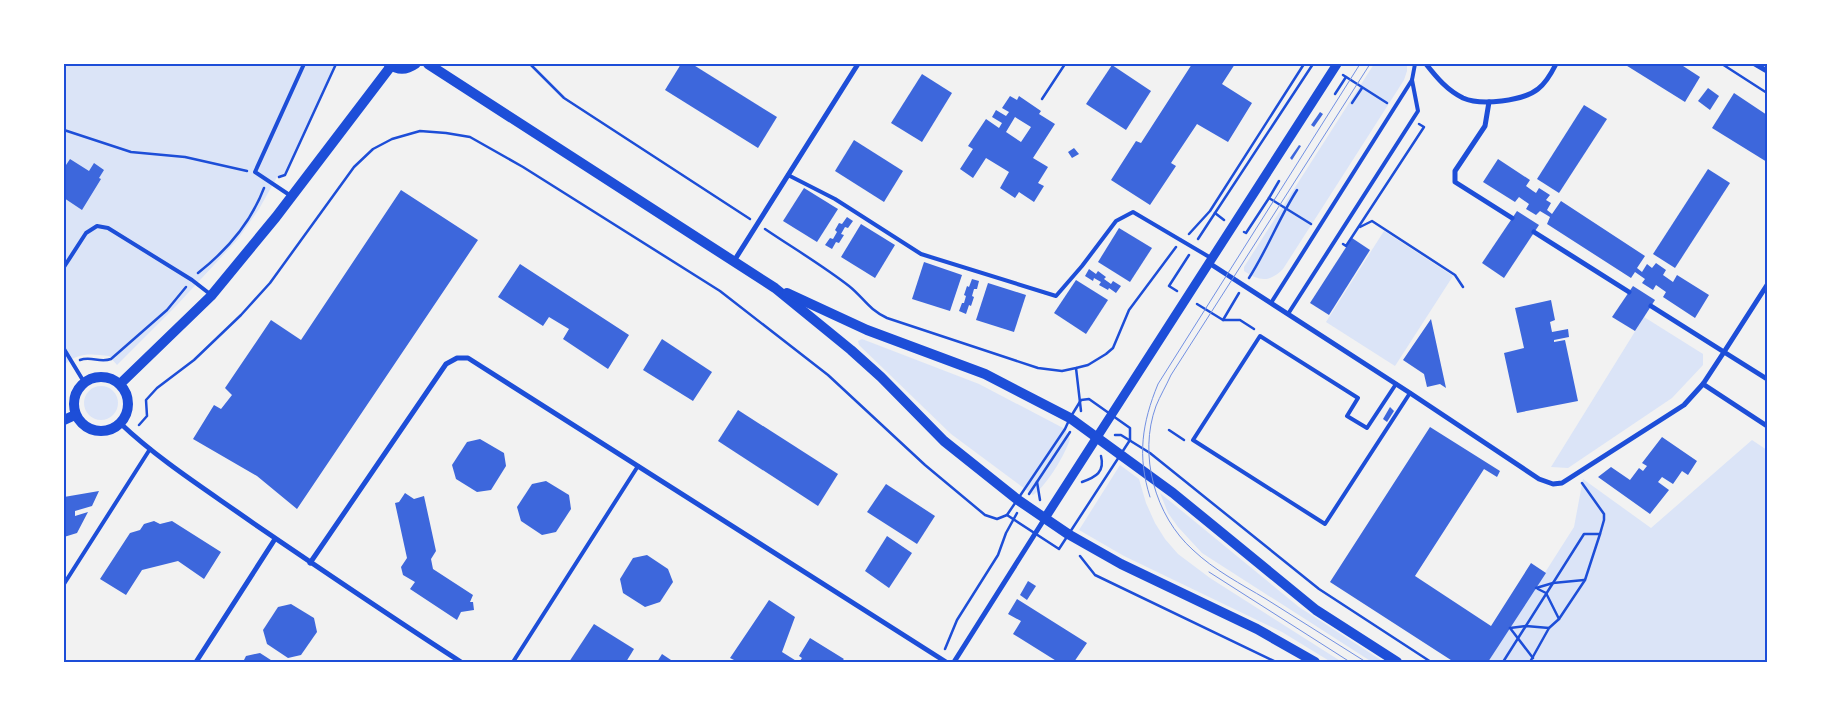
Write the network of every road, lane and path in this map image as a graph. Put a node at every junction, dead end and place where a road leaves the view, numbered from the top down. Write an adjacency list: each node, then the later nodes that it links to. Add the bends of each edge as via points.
1 (304, 64): 29 (lane)
2 (336, 64): 31 (path, via 285,174)
3 (416, 64): 14 (street, via 404,70)
4 (428, 64): 41 (main road)
5 (530, 64): 37 (path, via 564,98)
6 (858, 64): 30 (street)
7 (1064, 64): 22 (path)
8 (1304, 64): 40 (path, via 1210,211)
9 (1415, 64): 18 (lane)
10 (1426, 64): 23 (street, via 1447,88 1465,99)
11 (1556, 64): 23 (street, via 1539,89 1523,98)
12 (1722, 64): 20 (path)
13 (1755, 64): 16 (street)
14 (390, 65): 34 (main road)
15 (1335, 66): 17 (path); 42 (street)
16 (1767, 72)
17 (1346, 77): 19 (path); 21 (path)
18 (1412, 80): 25 (lane); 26 (lane, via 1418,111)
19 (1362, 88): 24 (path); 25 (path)
20 (1767, 93)
21 (1335, 94)
22 (1042, 99)
23 (1489, 102): 36 (street, via 1485,126 1455,171 1455,182)
24 (1352, 103)
25 (1394, 108): 51 (lane)
26 (1412, 120): 27 (path); 53 (lane)
27 (1424, 127)
28 (64, 130): 29 (path, via 131,152 185,157)
29 (255, 172): 31 (lane)
30 (788, 175): 37 (street); 40 (lane, via 835,199 921,254 1056,296 1116,221 1133,212)
31 (267, 180): 34 (lane); 44 (path, via 258,205 242,228)
32 (1279, 181): 35 (path)
33 (1297, 190): 46 (path)
34 (291, 196): 50 (main road)
35 (1268, 198)
36 (1512, 218)
37 (757, 224): 41 (street); 58 (path, via 850,287 866,305 887,318 1038,368 1062,371)
38 (1358, 227): 47 (path, via 1372,221 1455,274)
39 (1534, 232): 49 (street)
40 (1182, 241): 42 (lane); 58 (path, via 1129,310 1113,348 1088,366)
41 (734, 261): 48 (main road)
42 (1210, 261): 46 (street); 72 (street)
43 (64, 267): 44 (lane, via 86,233 98,226 108,228)
44 (192, 280): 50 (lane); 57 (path, via 167,310 111,359 85,358)
45 (1767, 285): 56 (street)
46 (1244, 286): 51 (street); 54 (path, via 1223,320 1240,320)
47 (1463, 287)
48 (775, 288): 67 (main road, via 867,330 985,374); 79 (main road, via 863,361 944,441 1012,496)
49 (1629, 292)
50 (211, 296): 61 (main road)
51 (1270, 303): 53 (street)
52 (1651, 306): 56 (street)
53 (1288, 314): 62 (street)
54 (1260, 336): 62 (lane, via 1358,398 1347,416 1367,428); 73 (lane)
55 (64, 349): 57 (lane)
56 (1724, 352): 59 (street); 63 (street)
57 (74, 364): 60 (lane)
58 (1076, 368): 67 (path, via 1082,414)
59 (1767, 379)
60 (84, 382): 61 (main road, via 108,377); 65 (main road, via 76,391)
61 (120, 384): 68 (main road, via 128,403)
62 (1396, 384): 64 (street)
63 (1703, 384): 70 (street); 76 (street, via 1684,404)
64 (1410, 393): 73 (lane, via 1325,524); 76 (street, via 1539,479 1553,484 1562,483)
65 (75, 415): 66 (main road); 68 (main road, via 96,431 109,430)
66 (64, 420)
67 (1076, 422): 72 (main road); 77 (path)
68 (120, 423): 74 (street)
69 (139, 425): 78 (path, via 146,416 146,400 194,360 270,283 354,167 373,149 392,139 420,131 446,132 470,137 523,167 720,291 828,375 925,465 985,515 997,519)
70 (1767, 426)
71 (1169, 430): 73 (path, via 1184,440)
72 (1097, 436): 79 (street); 100 (main road, via 1316,610); 101 (path, via 1121,434 1150,453 1318,589)
73 (1193, 440)
74 (150, 449): 82 (street); 86 (lane)
75 (638, 466): 83 (street, via 468,358 457,358 446,364); 92 (street); 96 (lane)
76 (1576, 474): 81 (path, via 1604,514)
77 (1037, 482)
78 (1007, 515)
79 (1045, 518): 98 (street); 99 (main road, via 1121,564 1257,629)
80 (1013, 519): 92 (path, via 998,554 957,620)
81 (1600, 534): 84 (path); 85 (path, via 1584,534)
82 (275, 539): 83 (street); 94 (street)
83 (310, 563): 95 (street)
84 (1585, 580): 85 (path); 88 (path)
85 (1553, 583): 87 (path); 87 (path, via 1536,588)
86 (64, 584)
87 (1546, 593): 88 (path); 89 (path)
88 (1559, 619): 90 (path)
89 (1526, 626): 90 (path); 91 (path); 91 (path, via 1510,628)
90 (1549, 628): 93 (path)
91 (1518, 638): 93 (path); 102 (path)
92 (940, 658): 97 (street)
93 (1533, 658): 103 (path)
94 (196, 662)
95 (461, 662)
96 (513, 662)
97 (946, 662)
98 (954, 662)
99 (1315, 662)
100 (1397, 662)
101 (1431, 662)
102 (1503, 662)
103 (1530, 662)

